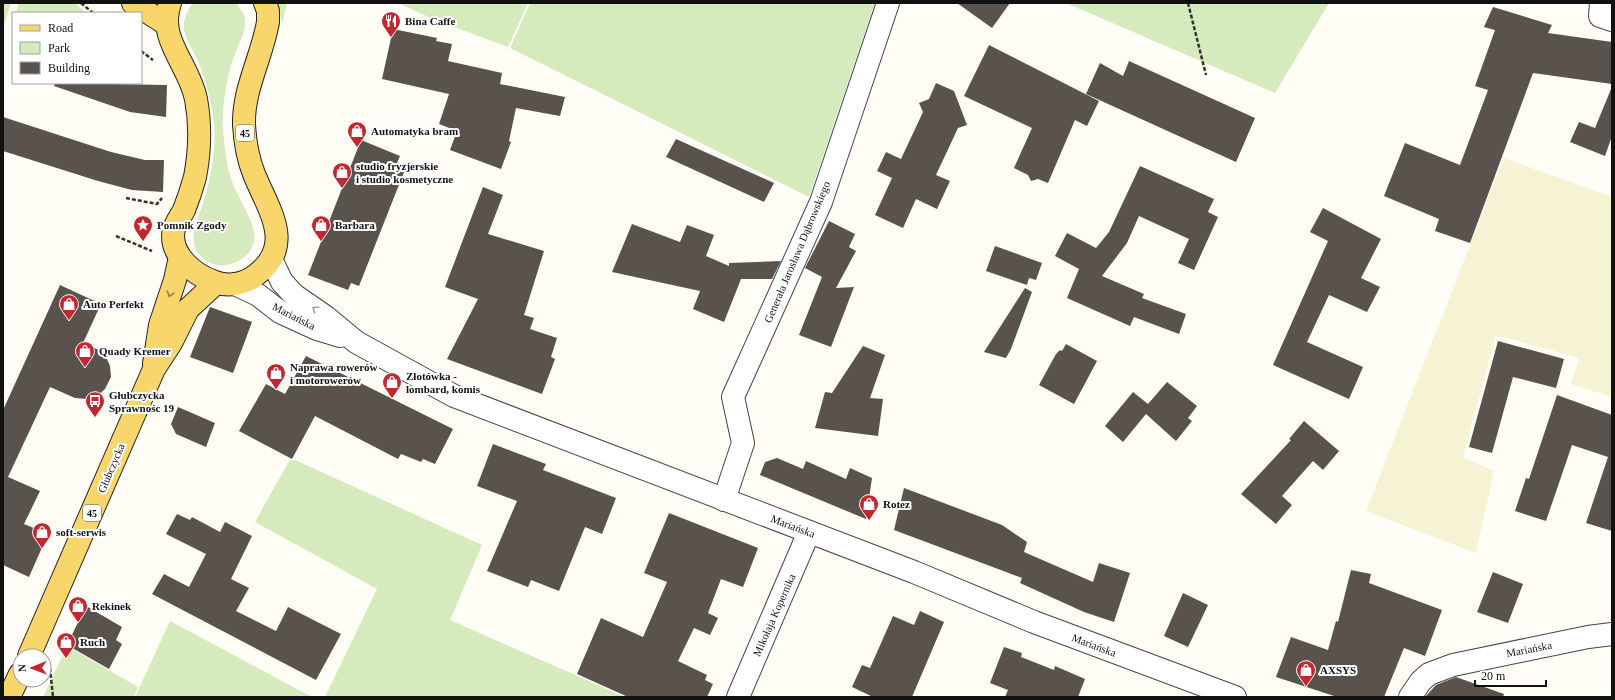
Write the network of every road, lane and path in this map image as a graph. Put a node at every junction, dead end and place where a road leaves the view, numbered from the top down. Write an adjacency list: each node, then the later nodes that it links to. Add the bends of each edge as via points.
1 (81, 3): 8 (path)
2 (133, 3): 10 (main road)
3 (170, 3): 10 (main road, 45)
4 (265, 3): 19 (main road, 45, via 268,22 248,91 244,125 248,155 278,234)
5 (888, 3): 23 (street, Generała Jarosława Dąbrowskiego, via 821,202 733,397 743,443)
6 (1188, 3): 13 (path)
7 (1601, 3): 9 (street, via 1600,16)
8 (92, 12)
9 (1612, 20)
10 (166, 24): 18 (main road, 45, via 167,32 191,82 199,118 200,140 194,179 174,231)
11 (142, 52): 12 (path)
12 (159, 64)
13 (1206, 75)
14 (166, 194): 15 (path, via 157,204)
15 (126, 198)
16 (116, 236): 17 (path)
17 (155, 252)
18 (180, 257): 20 (main road, 45, via 194,272); 22 (main road, Głubczycka / 45, one-way to 22, via 160,325)
19 (271, 259): 20 (main road, 45, via 266,268 252,278); 21 (street, Mariańska, one-way to 19, via 294,295 282,282)
20 (226, 283): 21 (street, Mariańska, via 258,295 280,312); 22 (main road, Głubczycka / 45, via 188,309 171,343)
21 (356, 342): 23 (street, Mariańska, via 454,396)
22 (154, 368): 26 (main road, Głubczycka / 45)
23 (724, 500): 24 (street, Mariańska)
24 (809, 532): 27 (street, Mikołaja Kopernika); 28 (street, Mariańska, via 1041,625)
25 (1612, 634): 29 (street, Mariańska, via 1452,665 1429,674)
26 (32, 648)
27 (738, 697)
28 (1235, 697)
29 (1410, 697)

